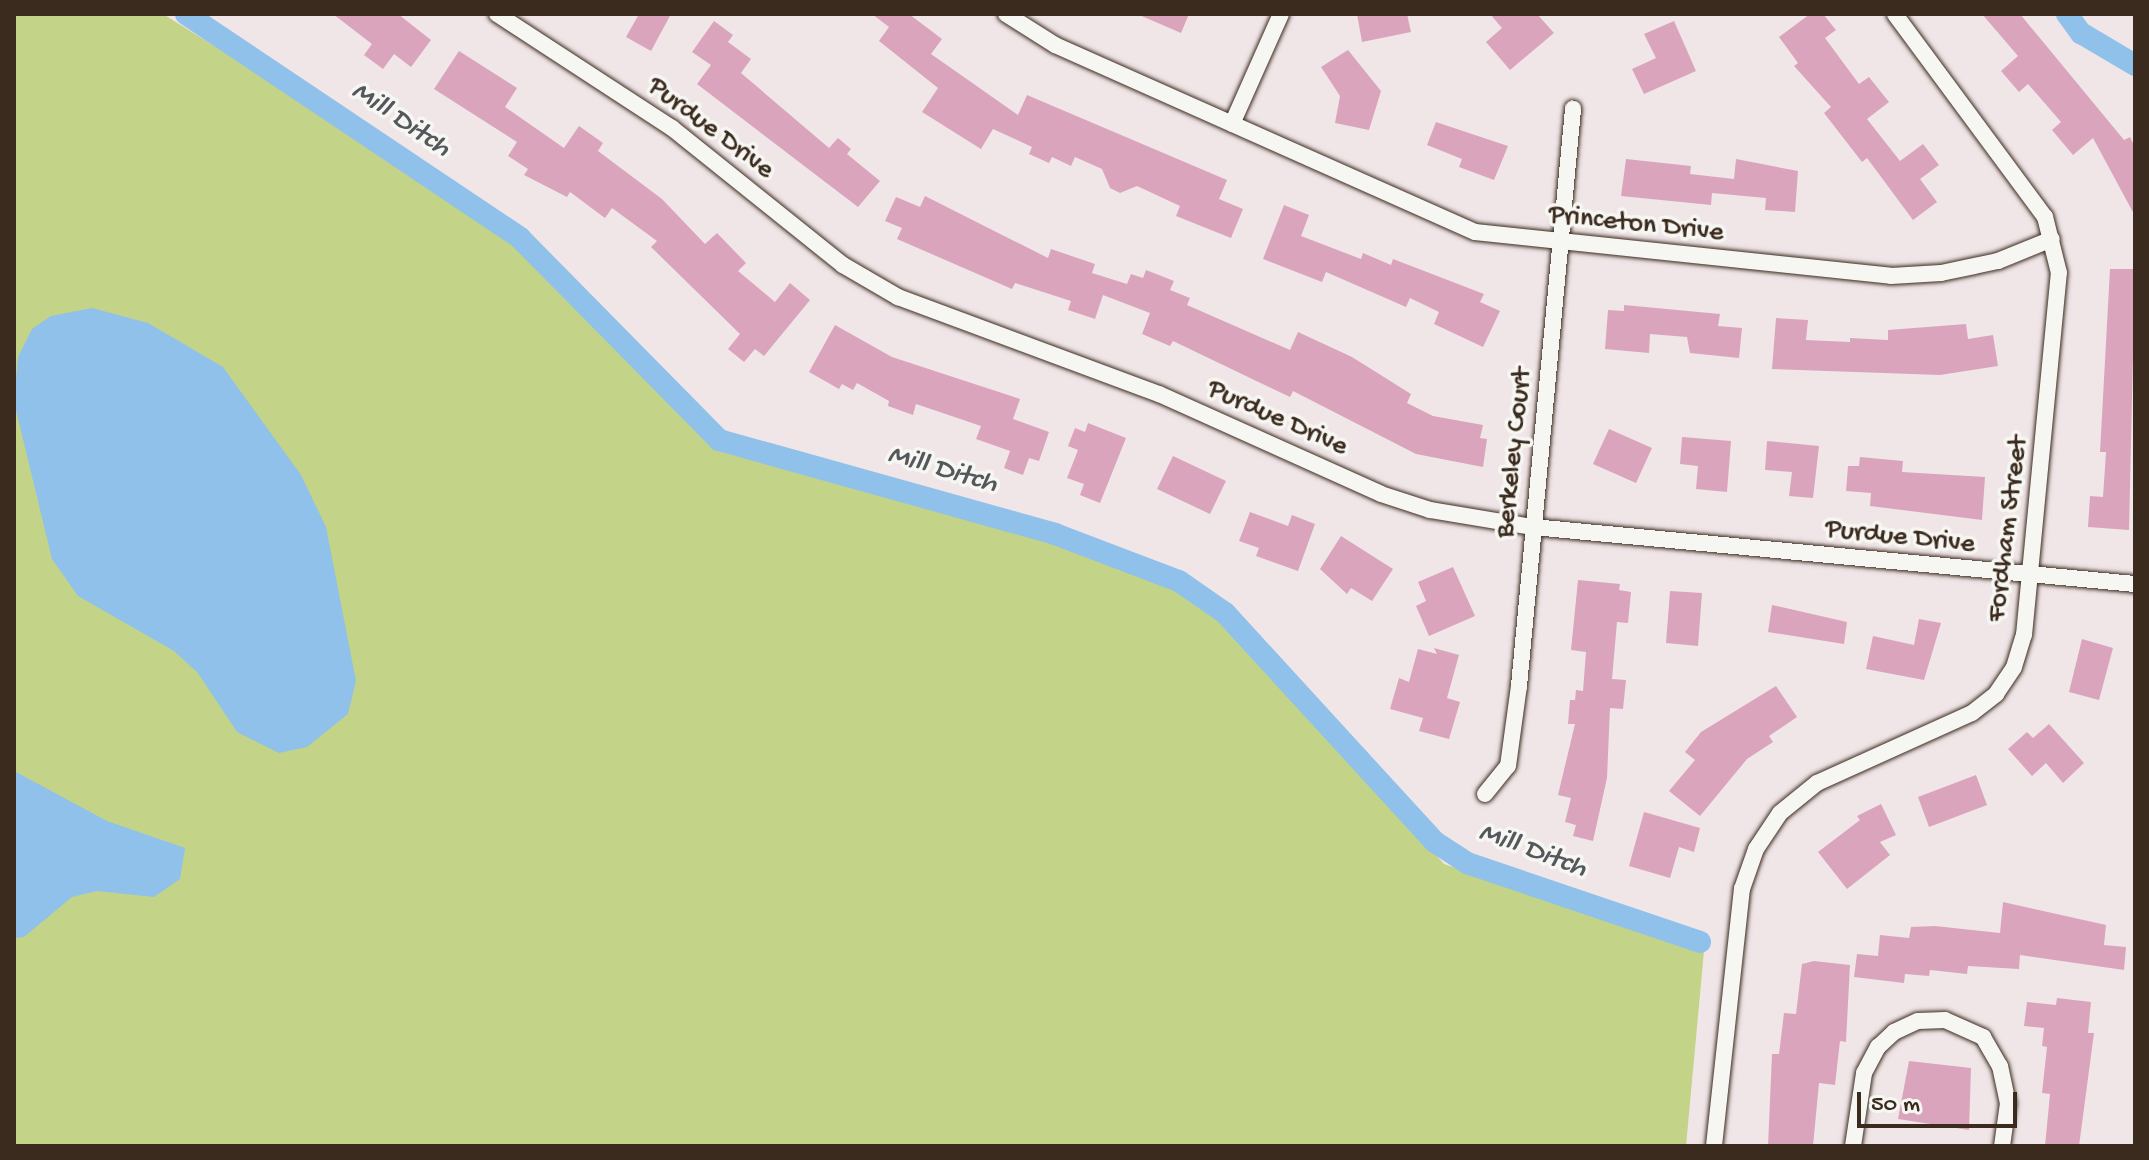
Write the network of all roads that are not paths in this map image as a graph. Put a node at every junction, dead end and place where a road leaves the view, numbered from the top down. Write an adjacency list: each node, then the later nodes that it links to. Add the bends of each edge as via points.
1 (497, 14): 9 (street, Purdue Drive, via 672,128 843,265 898,297 1159,394 1381,494 1430,510)
2 (1006, 14): 6 (street, Princeton Drive, via 1055,45)
3 (1281, 14): 6 (street)
4 (1895, 14): 7 (street, Fordham Street, via 2045,217)
5 (1573, 109): 8 (street, Berkeley Court)
6 (1232, 124): 8 (street, Princeton Drive, via 1475,232)
7 (2052, 239): 8 (street, Princeton Drive, via 1998,261 1891,276); 10 (street, Fordham Street, via 2059,273)
8 (1563, 244): 9 (street, Berkeley Court)
9 (1533, 527): 10 (street, Purdue Drive); 12 (street, Berkeley Court, via 1508,766)
10 (2031, 577): 11 (street, Purdue Drive); 13 (street, Fordham Street, via 2024,635 2014,667 1996,694 1922,739 1817,783 1780,813 1756,849 1742,889)
11 (2135, 584)
12 (1485, 794)
13 (1714, 1146)
14 (1853, 1146): 15 (street, via 1864,1073 1878,1047 1918,1021 1945,1020 1983,1037 2000,1066 2008,1103)
15 (2002, 1146)

